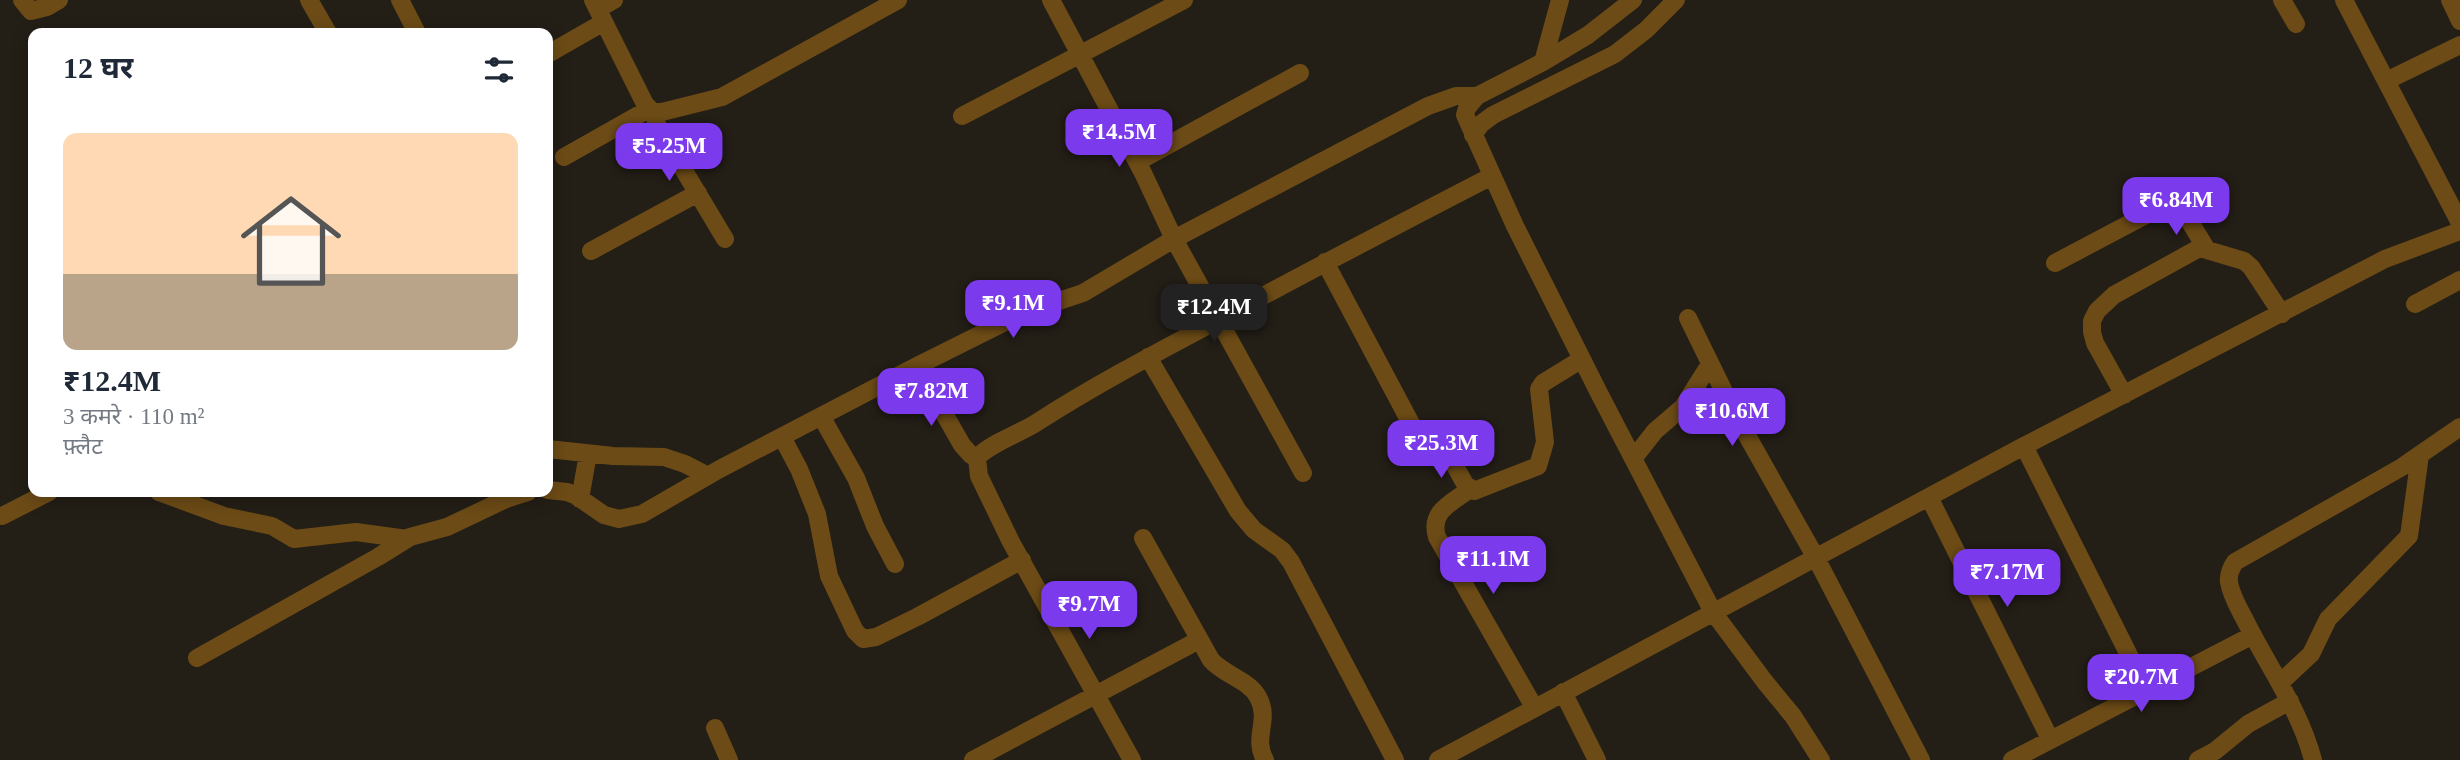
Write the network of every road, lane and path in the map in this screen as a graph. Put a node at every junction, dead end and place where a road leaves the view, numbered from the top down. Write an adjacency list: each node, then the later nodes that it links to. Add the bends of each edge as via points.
1 (22, 0): 2 (street, via 31,11)
2 (59, 0)
3 (309, 0): 18 (street)
4 (400, 0): 19 (street)
5 (614, 0): 15 (street)
6 (898, 0): 27 (street, via 723,97 663,112)
7 (1051, 0): 22 (street)
8 (1184, 0): 22 (street)
9 (1560, 0): 23 (street)
10 (1633, 0): 23 (street)
11 (1676, 0): 29 (street, via 1615,54 1493,115)
12 (2282, 0): 17 (street)
13 (2344, 0): 25 (street)
14 (2450, 0): 16 (street)
15 (598, 10): 21 (street); 27 (street)
16 (2460, 20)
17 (2296, 24)
18 (325, 28)
19 (414, 28)
20 (2460, 45): 25 (street)
21 (553, 50)
22 (1080, 54): 28 (street); 31 (street)
23 (1543, 62): 26 (street)
24 (1300, 72): 31 (street)
25 (2386, 81): 34 (street)
26 (1477, 96): 29 (street, via 1465,115); 37 (street, via 1457,96 1428,106)
27 (651, 110): 30 (street); 33 (street)
28 (962, 116)
29 (1473, 135): 32 (street)
30 (564, 157)
31 (1137, 162): 37 (street)
32 (1492, 176): 40 (street); 48 (street)
33 (698, 193): 36 (street); 39 (street)
34 (2460, 223)
35 (2460, 231): 44 (street, via 2385,259)
36 (725, 239)
37 (1174, 239): 46 (street); 50 (street, via 1083,293 1023,313)
38 (2203, 246): 41 (street, via 2184,212 2166,206); 44 (street, via 2251,267); 51 (street, via 2113,295 2097,311 2092,321 2095,343)
39 (591, 251)
40 (1325, 262): 46 (street); 63 (street, via 1416,433 1440,439)
41 (2055, 263)
42 (2460, 280): 43 (street)
43 (2415, 304)
44 (2282, 314): 51 (street)
45 (1688, 318): 49 (street)
46 (1219, 319): 47 (street); 61 (street)
47 (1148, 357): 59 (street); 92 (street, via 1237,511 1292,562)
48 (1582, 359): 60 (street); 63 (street, via 1539,389 1545,442 1538,466 1478,490)
49 (1710, 364): 60 (street, via 1683,407 1655,431); 73 (street)
50 (917, 366): 52 (street); 59 (street, via 962,445)
51 (2124, 395): 55 (street)
52 (821, 416): 54 (street); 75 (street, via 856,478)
53 (2460, 427): 58 (street)
54 (782, 437): 62 (street); 74 (street, via 817,514 829,576 863,639 876,637)
55 (2024, 446): 68 (street); 81 (street)
56 (553, 450): 57 (street)
57 (588, 454): 62 (street, via 664,457); 69 (street)
58 (2420, 455): 77 (street, via 2235,562 2228,581); 80 (street, via 2409,536 2328,619 2311,654)
59 (977, 458): 74 (street, via 979,475)
60 (1633, 459): 76 (street)
61 (1303, 472)
62 (708, 476): 69 (street, via 632,517 604,515)
63 (1470, 489): 85 (street, via 1440,512 1434,527)
64 (553, 491): 69 (street)
65 (39, 497): 70 (street)
66 (173, 497): 72 (street, via 224,516 272,526 290,538 356,532)
67 (512, 497): 72 (street, via 447,527)
68 (1929, 497): 73 (street); 87 (street)
69 (580, 499)
70 (2, 516)
71 (1143, 538): 78 (street)
72 (407, 539): 79 (street)
73 (1816, 558): 76 (street); 96 (street)
74 (1022, 560): 83 (street)
75 (895, 565)
76 (1713, 612): 82 (street); 95 (street)
77 (2253, 635): 80 (street); 81 (street)
78 (1199, 640): 83 (street); 91 (street, via 1217,667 1252,689 1259,699 1264,715 1259,748)
79 (197, 658)
80 (2280, 683): 84 (street)
81 (2146, 689): 87 (street)
82 (1563, 692): 85 (street); 94 (street)
83 (1097, 693): 89 (street); 90 (street)
84 (2290, 701): 98 (street); 99 (street)
85 (1534, 707): 93 (street)
86 (715, 728): 88 (street)
87 (2050, 739): 97 (street)
88 (729, 760)
89 (973, 760)
90 (1132, 760)
91 (1265, 760)
92 (1395, 760)
93 (1438, 760)
94 (1597, 760)
95 (1821, 760)
96 (1921, 760)
97 (2012, 760)
98 (2197, 760)
99 (2313, 760)

